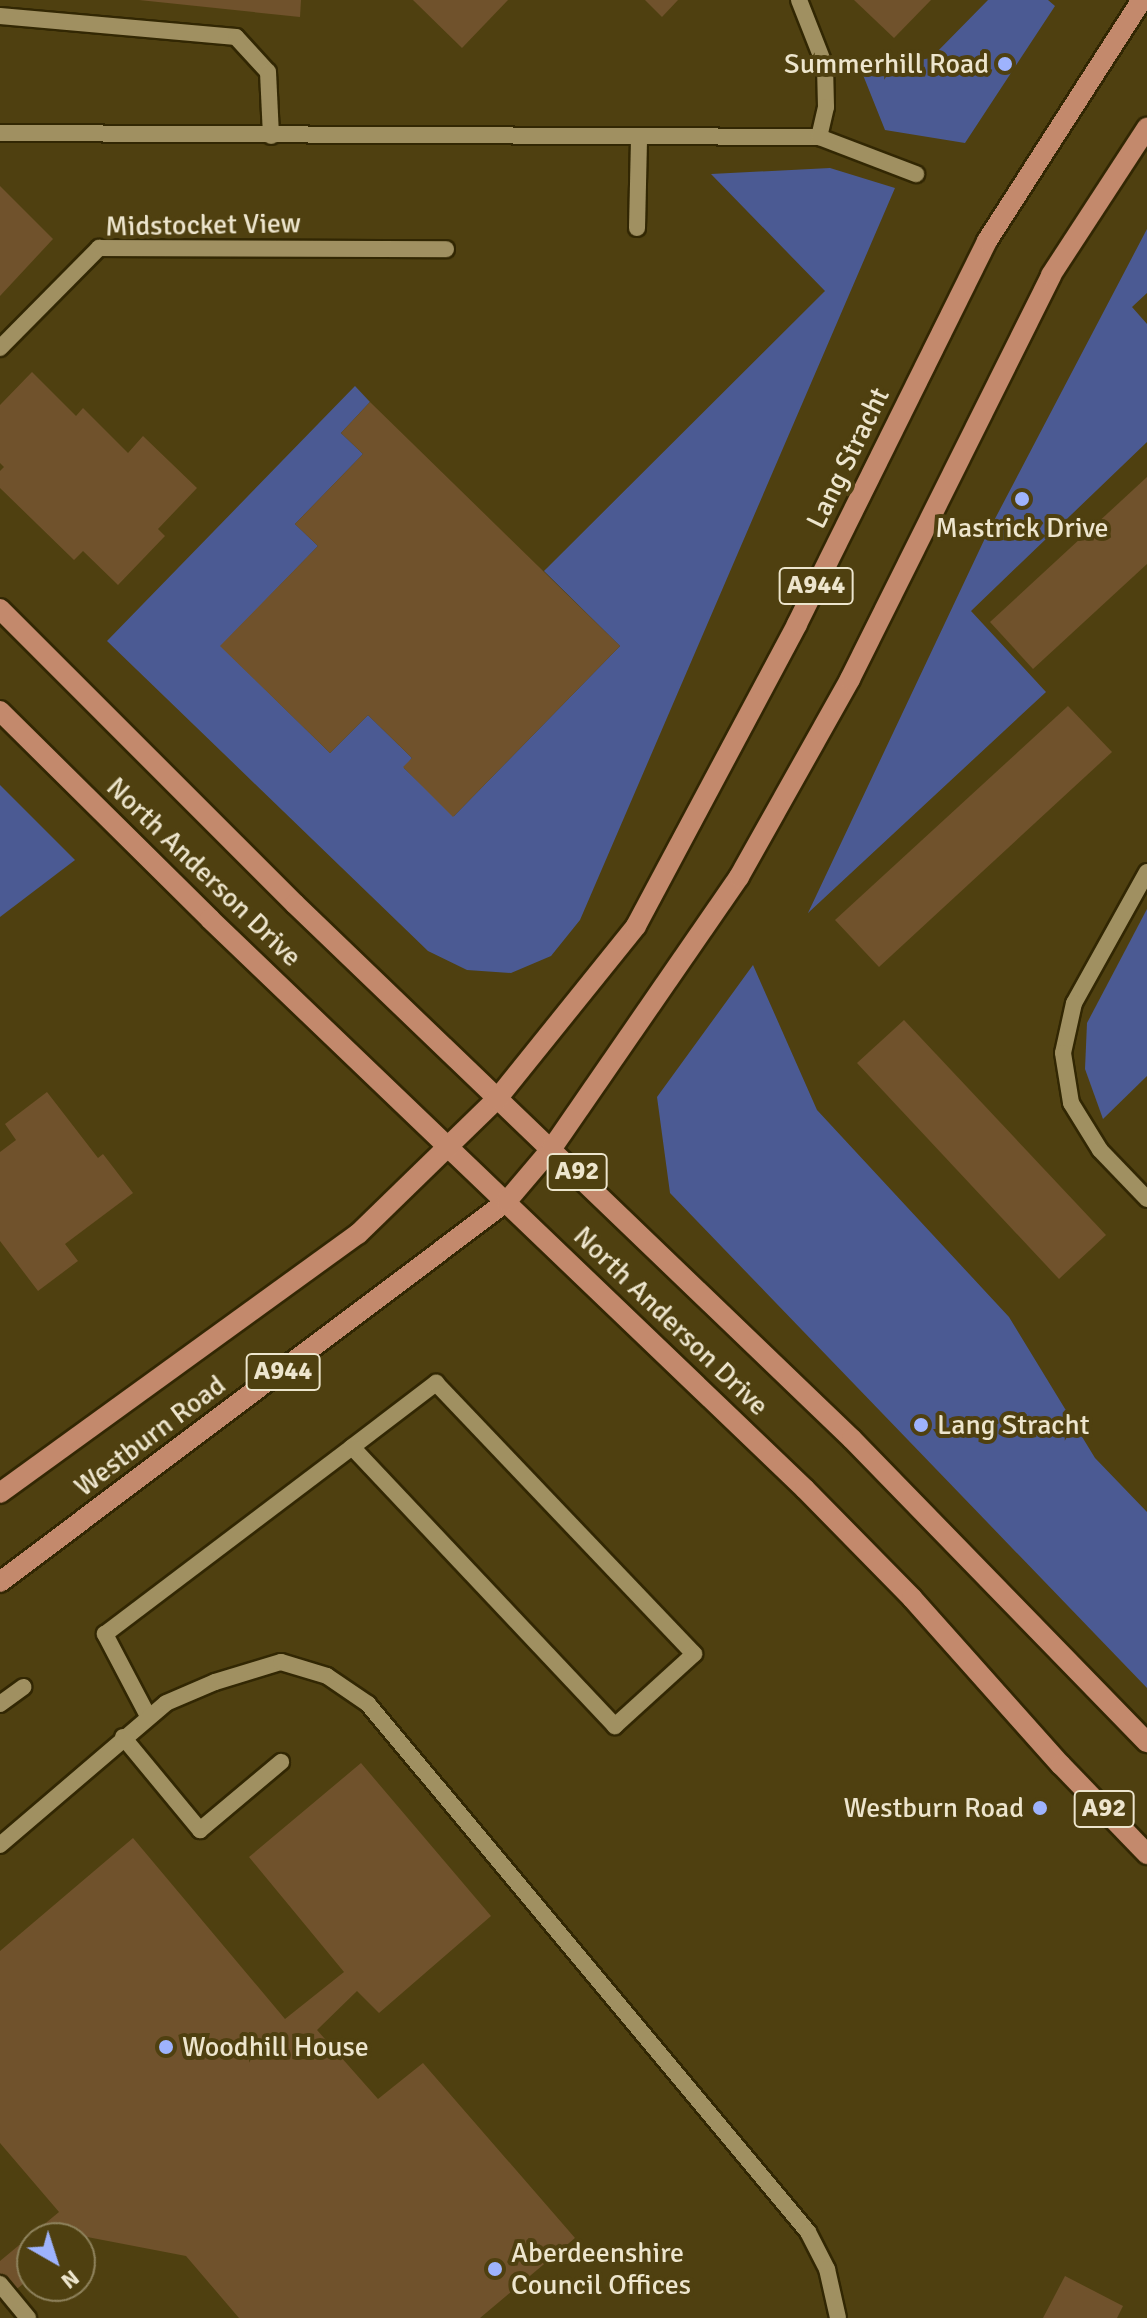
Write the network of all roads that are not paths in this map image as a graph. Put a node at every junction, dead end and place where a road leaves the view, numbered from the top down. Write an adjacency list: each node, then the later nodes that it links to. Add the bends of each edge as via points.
1 (799, 0): 7 (street, via 825,66 826,107)
2 (1142, 0): 16 (main road, Lang Stracht / A944, via 987,241 797,624 636,926)
3 (0, 16): 6 (street, via 236,37 268,72)
4 (1147, 128): 18 (main road, A944, via 1051,275 850,679 739,877)
5 (0, 133): 6 (street)
6 (271, 136): 8 (street)
7 (819, 137): 8 (street); 9 (street)
8 (639, 138): 10 (street)
9 (916, 174)
10 (637, 228)
11 (446, 249): 12 (street, Midstocket View, via 99,248)
12 (0, 348)
13 (0, 609): 16 (main road, North Anderson Drive / A92)
14 (0, 711): 17 (main road, North Anderson Drive / A92)
15 (1147, 872): 19 (street, via 1074,1003 1063,1053 1071,1103 1100,1150)
16 (497, 1099): 17 (main road, Westburn Road / A944); 18 (main road, North Anderson Drive / A92)
17 (450, 1147): 20 (main road, North Anderson Drive / A92); 22 (main road, Westburn Road / A944, via 358,1234)
18 (552, 1148): 20 (main road, Westburn Road / A944); 28 (main road, North Anderson Drive / A92, via 852,1439)
19 (1147, 1199)
20 (507, 1201): 23 (main road, Westburn Road / A944); 31 (main road, North Anderson Drive / A92, via 912,1598)
21 (352, 1447): 21 (street, via 436,1383 694,1654 615,1726); 26 (street, via 105,1634)
22 (0, 1493)
23 (0, 1582)
24 (23, 1687): 25 (street)
25 (0, 1704)
26 (148, 1716): 27 (street); 34 (street, via 215,1682 281,1662 327,1676 368,1704 808,2232 827,2269)
27 (123, 1737): 29 (street, via 200,1830); 30 (street)
28 (1147, 1742)
29 (281, 1762)
30 (0, 1845)
31 (1147, 1854)
32 (0, 2284): 33 (street)
33 (28, 2318)
34 (838, 2318)

